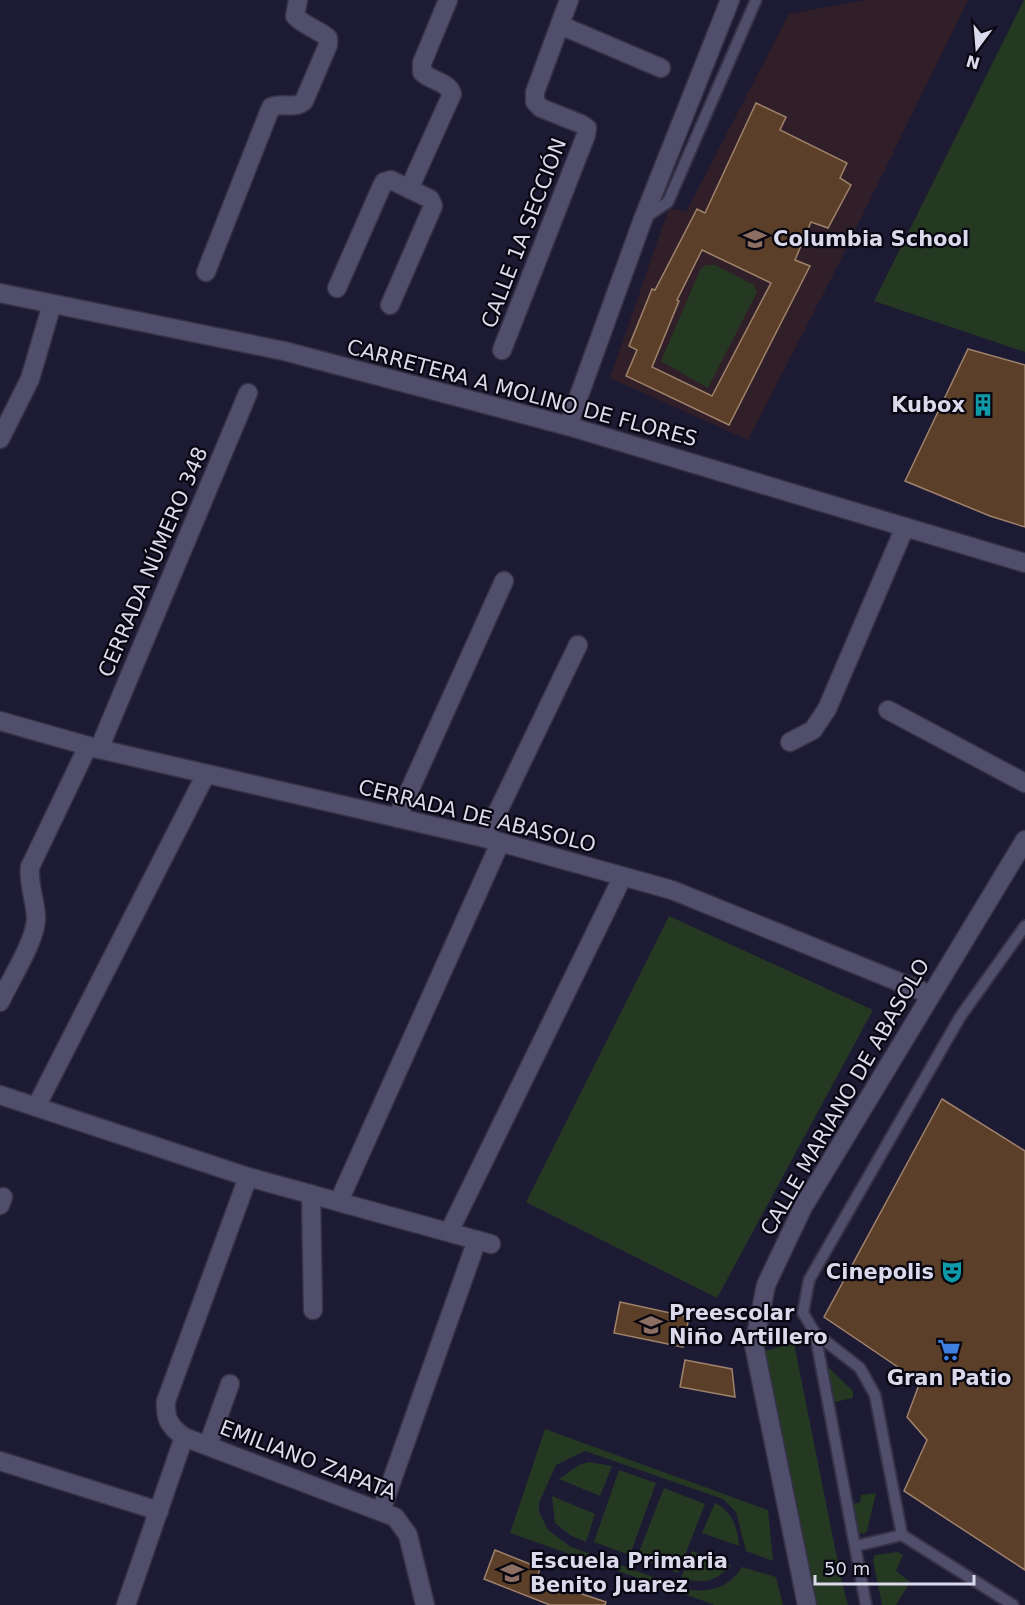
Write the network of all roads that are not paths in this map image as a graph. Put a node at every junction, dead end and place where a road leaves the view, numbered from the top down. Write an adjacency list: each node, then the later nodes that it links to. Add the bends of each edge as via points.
1 (298, 0): 10 (street, via 295,16 322,33 328,45 304,101 296,106 271,107)
2 (448, 0): 8 (street, via 422,63 422,72 447,86 452,94)
3 (569, 0): 6 (street, CALLE 1A SECCIÓN)
4 (730, 0): 9 (street)
5 (756, 0): 9 (lane, via 668,202)
6 (560, 25): 7 (street); 15 (street, CALLE 1A SECCIÓN, via 535,92 535,102 581,124 587,128 586,135)
7 (661, 68)
8 (408, 189): 11 (street, via 391,180 384,182); 14 (street, via 430,199 434,206)
9 (643, 219): 17 (street)
10 (206, 272)
11 (337, 288)
12 (0, 293): 13 (street, CARRETERA A MOLINO DE FLORES)
13 (52, 304): 17 (street, CARRETERA A MOLINO DE FLORES, via 284,351); 18 (street, via 30,379)
14 (390, 304)
15 (502, 350)
16 (248, 393): 26 (street, CERRADA NÚMERO 348)
17 (568, 426): 19 (street, CARRETERA A MOLINO DE FLORES)
18 (0, 439)
19 (905, 527): 20 (street, CARRETERA A MOLINO DE FLORES); 25 (street, via 827,709 813,730)
20 (1025, 563)
21 (504, 581): 29 (street)
22 (578, 645): 30 (street)
23 (888, 710): 28 (street)
24 (0, 721): 26 (street, CERRADA DE ABASOLO)
25 (790, 742)
26 (93, 747): 27 (street, CERRADA DE ABASOLO); 35 (street, CERRADA NÚMERO 348, via 30,867 36,919)
27 (206, 774): 29 (street, CERRADA DE ABASOLO); 37 (street)
28 (1025, 783)
29 (397, 818): 30 (street, CERRADA DE ABASOLO)
30 (492, 840): 32 (street, CERRADA DE ABASOLO); 40 (street)
31 (1025, 840): 34 (street, CALLE MARIANO DE ABASOLO)
32 (622, 878): 34 (street, CERRADA DE ABASOLO, via 706,902); 41 (street)
33 (1025, 926): 43 (lane, via 960,1017 809,1280 803,1313)
34 (929, 994): 54 (street, CALLE MARIANO DE ABASOLO, via 803,1207 766,1285 757,1321 754,1345)
35 (0, 1002)
36 (0, 1095): 37 (street)
37 (36, 1107): 38 (street)
38 (248, 1177): 39 (street); 45 (street, via 166,1401 165,1415 170,1427)
39 (310, 1194): 40 (street); 42 (street)
40 (339, 1201): 41 (street)
41 (449, 1232): 49 (street, via 484,1242)
42 (313, 1310)
43 (815, 1333): 50 (lane, via 860,1368 875,1395); 51 (lane)
44 (230, 1384): 46 (street)
45 (184, 1437): 46 (street, EMILIANO ZAPATA); 48 (street)
46 (208, 1445): 49 (street, EMILIANO ZAPATA)
47 (0, 1461): 48 (street)
48 (159, 1511): 52 (street)
49 (381, 1511): 53 (street, EMILIANO ZAPATA, via 395,1516 408,1535)
50 (902, 1535): 51 (lane); 56 (lane)
51 (856, 1546): 55 (lane)
52 (126, 1605)
53 (424, 1605)
54 (807, 1605)
55 (866, 1605)
56 (1013, 1605)

